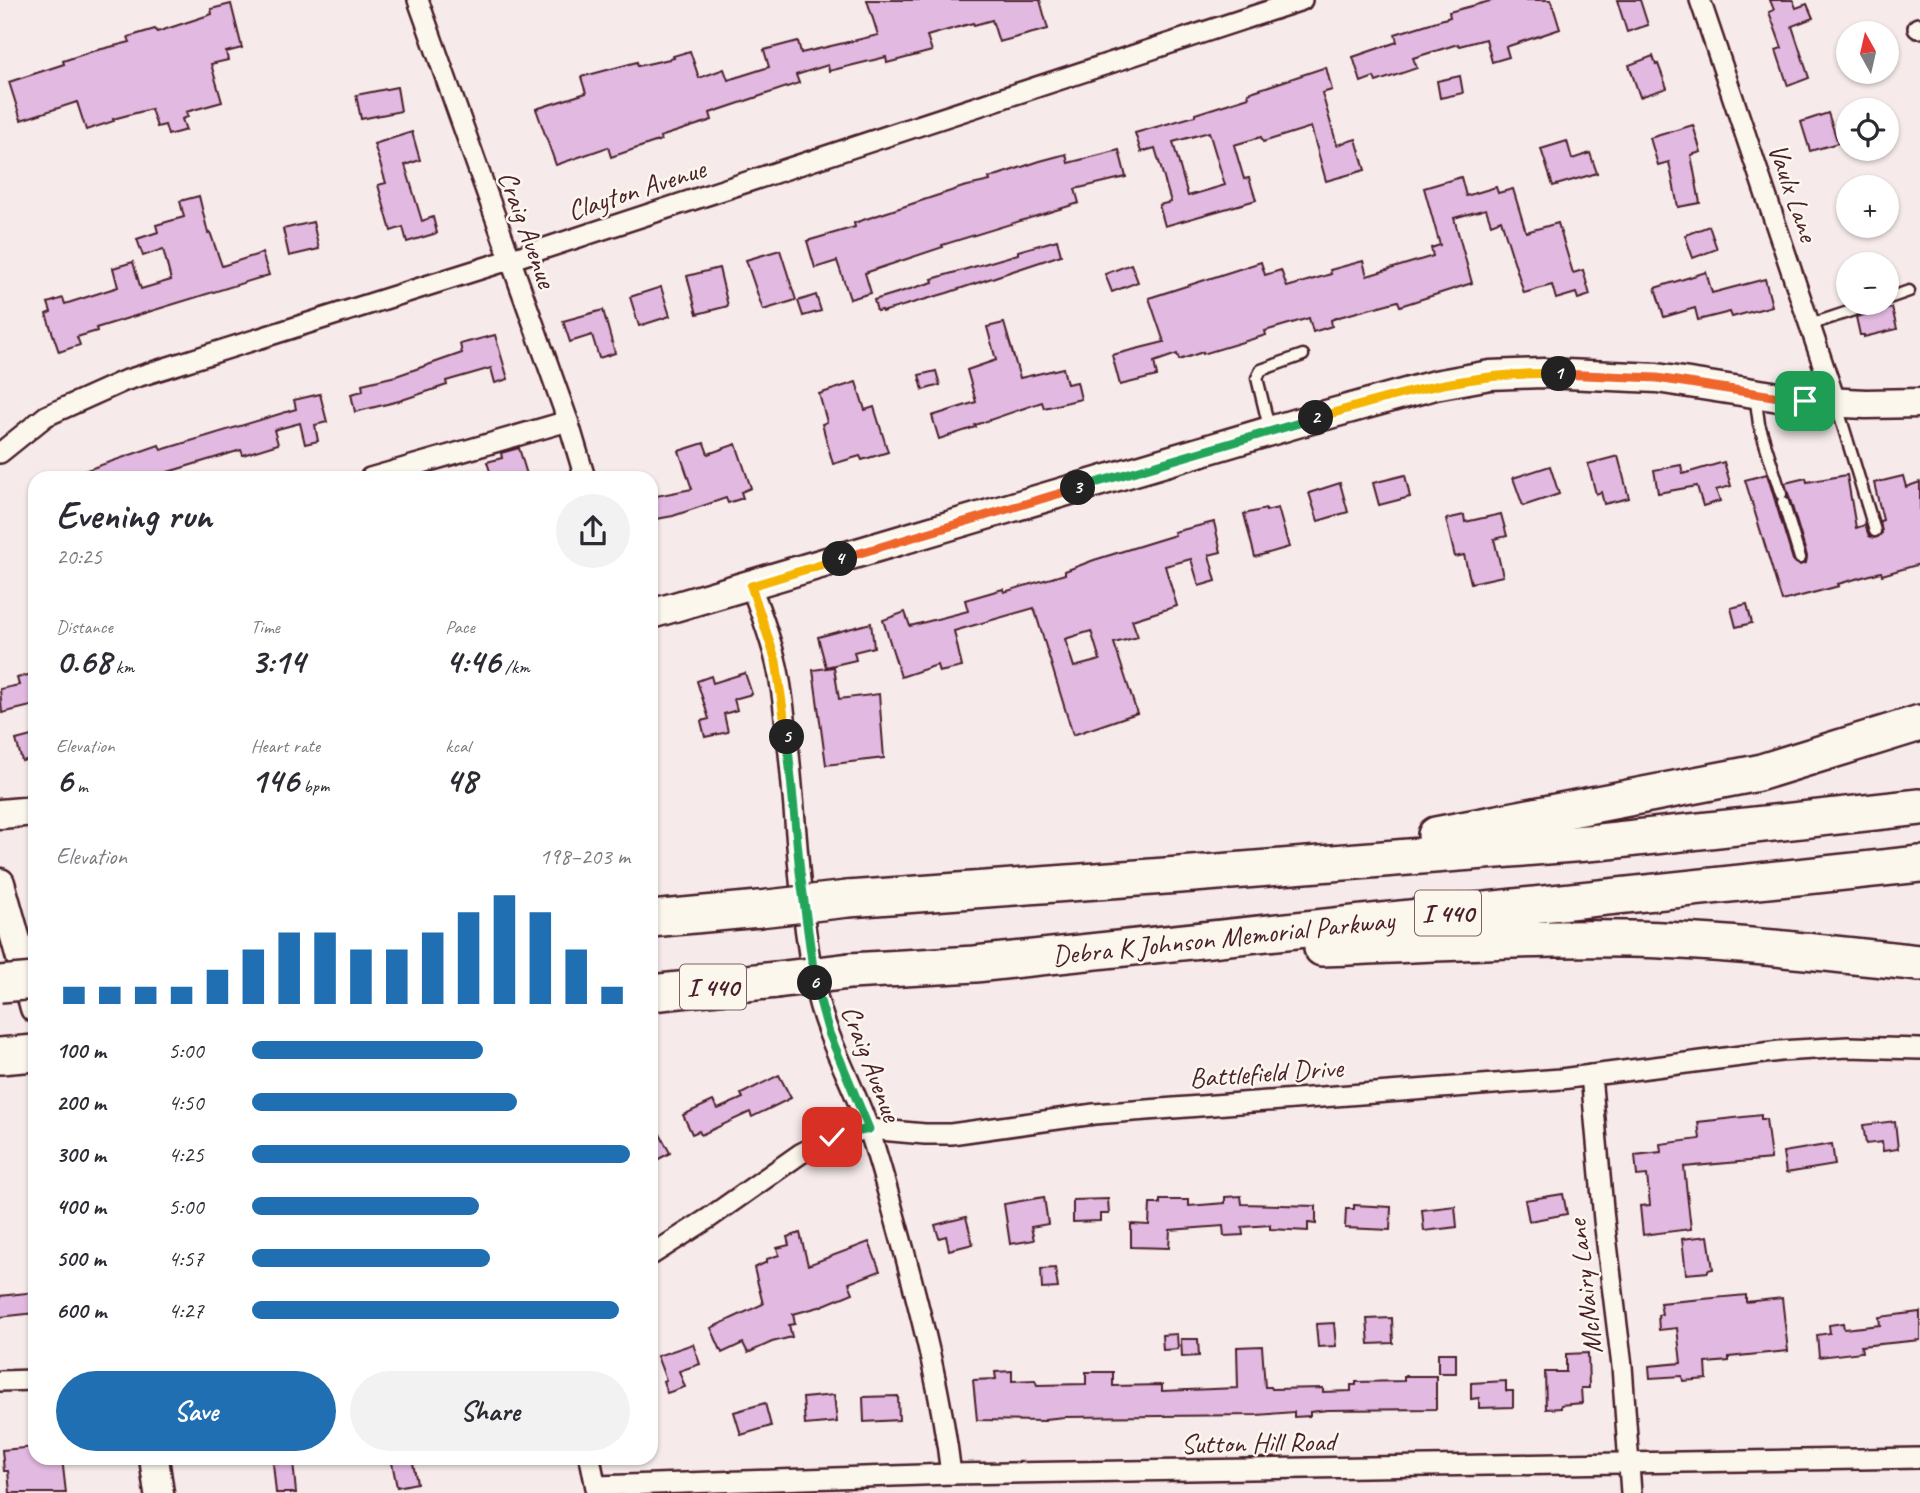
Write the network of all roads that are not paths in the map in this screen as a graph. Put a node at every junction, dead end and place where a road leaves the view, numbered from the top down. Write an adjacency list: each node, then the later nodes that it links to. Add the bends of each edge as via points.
1 (418, 0): 4 (street, Craig Avenue)
2 (1302, 0): 4 (street, Clayton Avenue)
3 (1700, 0): 8 (street, Vaulx Lane)
4 (509, 260): 13 (street, Craig Avenue); 15 (street, Clayton Avenue, via 124,381 46,416)
5 (1909, 291): 6 (lane)
6 (1899, 294)
7 (1839, 315): 8 (lane)
8 (1809, 325): 11 (street, Vaulx Lane)
9 (1303, 355): 14 (lane, via 1261,370 1257,378)
10 (1755, 394): 11 (street); 14 (street, via 1657,378 1490,375 1434,385); 19 (lane, via 1759,425)
11 (1836, 402): 12 (street); 18 (lane)
12 (1920, 403)
13 (568, 421): 16 (street); 17 (street, Craig Avenue)
14 (1270, 431): 20 (street)
15 (0, 453)
16 (394, 471)
17 (583, 471)
18 (1875, 531)
19 (1800, 558)
20 (751, 586): 21 (street); 40 (street, Craig Avenue, via 781,691 816,992)
21 (658, 612)
22 (1920, 723): 27 (highway, via 1758,773 1432,836)
23 (1920, 807): 27 (highway, I 440, via 1599,842)
24 (28, 812): 25 (street)
25 (0, 814)
26 (1920, 864): 31 (highway, Debra K Johnson Memorial Parkway / I 440)
27 (1193, 874): 29 (highway, I 440, bridge, via 848,899)
28 (0, 883): 33 (street)
29 (658, 918)
30 (1920, 963): 31 (highway, via 1719,943 1567,939)
31 (975, 964): 35 (highway, Debra K Johnson Memorial Parkway / I 440, bridge, via 850,971)
32 (28, 982): 34 (highway, bridge)
33 (28, 983)
34 (0, 984)
35 (658, 992)
36 (1920, 1049): 39 (street, Battlefield Drive, via 1780,1051)
37 (28, 1054): 38 (highway)
38 (0, 1056)
39 (1591, 1075): 40 (street, Battlefield Drive, via 1133,1110 951,1134); 45 (street, McNairy Lane)
40 (869, 1129): 41 (street, Battlefield Drive, via 812,1147); 48 (street, Craig Avenue, via 915,1292 938,1389)
41 (658, 1251)
42 (28, 1380): 43 (street)
43 (0, 1381)
44 (1920, 1458): 45 (street, Sutton Hill Road)
45 (1630, 1464): 48 (street, Sutton Hill Road); 51 (street, McNairy Lane)
46 (155, 1465): 50 (street)
47 (592, 1465): 49 (street)
48 (951, 1474): 49 (street, Sutton Hill Road)
49 (597, 1489)
50 (159, 1493)
51 (1631, 1493)

